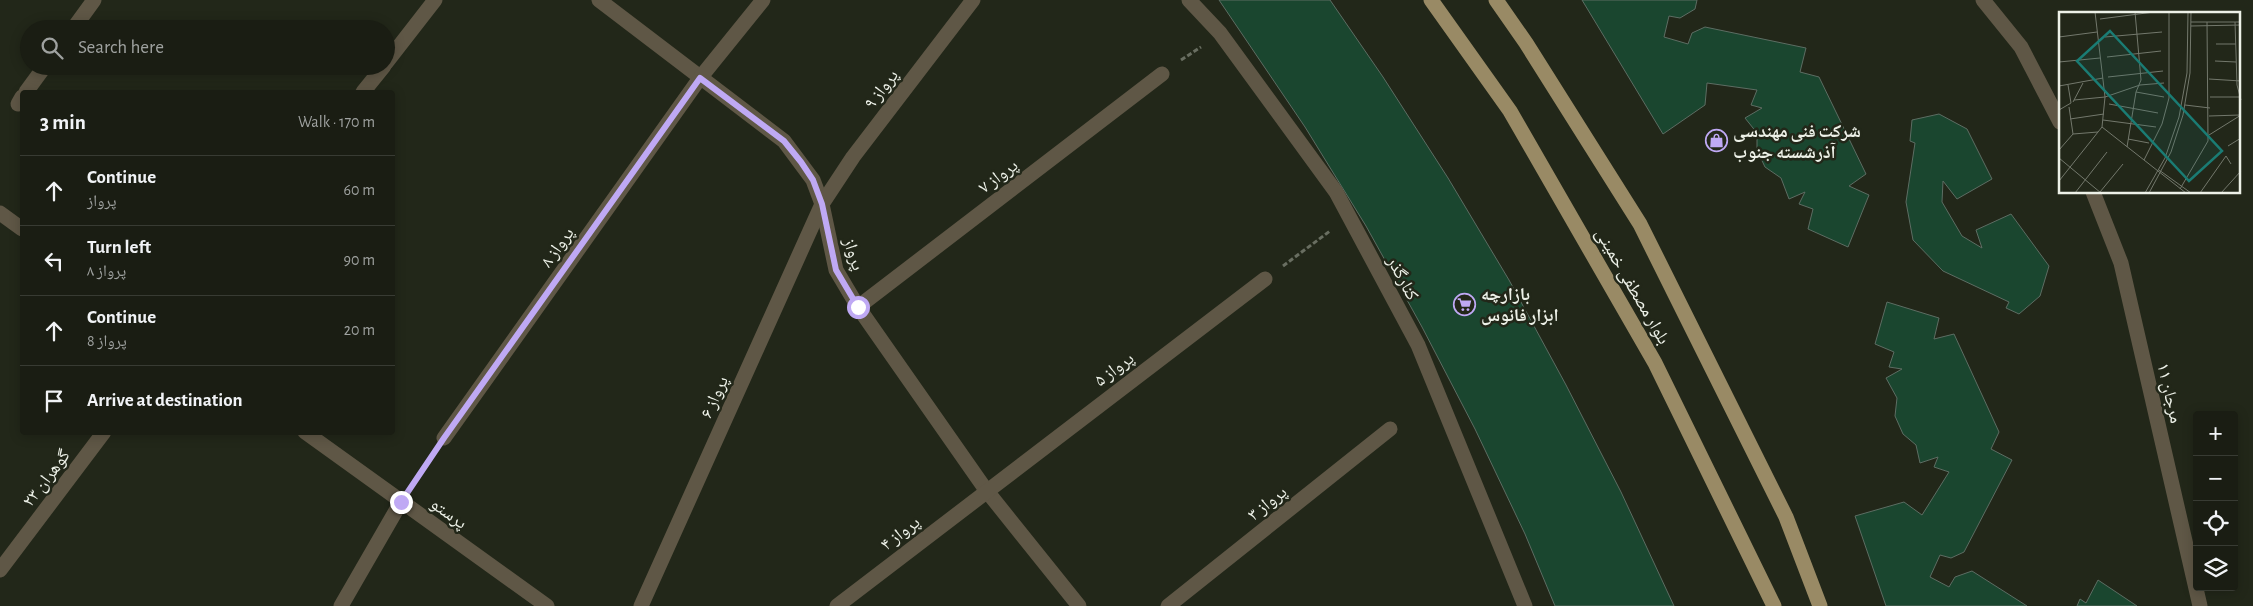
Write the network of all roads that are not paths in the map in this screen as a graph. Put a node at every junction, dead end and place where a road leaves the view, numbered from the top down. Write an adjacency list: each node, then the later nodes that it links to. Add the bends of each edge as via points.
1 (94, 0): 10 (street)
2 (435, 0): 11 (street)
3 (599, 0): 15 (street, پرواز)
4 (763, 0): 15 (street, پرواز ۸)
5 (973, 0): 20 (street, پرواز ۹, via 853,157)
6 (1189, 0): 38 (street, کنارگذر, via 1220,34 1336,192 1418,345)
7 (1431, 0): 39 (main road, بلوار مصطفی خمینی, via 1510,111 1655,362)
8 (1496, 0): 40 (main road, بلوار مصطفی خمینی, via 1640,224 1786,517)
9 (1983, 0): 18 (street, via 2021,47)
10 (80, 20)
11 (395, 51)
12 (1162, 74): 24 (street, پرواز ۷)
13 (39, 75): 16 (street)
14 (377, 75): 17 (street)
15 (700, 78): 20 (street, پرواز, via 784,141 813,180); 28 (street, پرواز ۸)
16 (28, 90)
17 (365, 90)
18 (2059, 120)
19 (2094, 194): 41 (street, مرجان ۱۱, via 2121,263)
20 (822, 204): 24 (street, پرواز, via 836,270); 34 (street, پرواز ۶)
21 (0, 213): 22 (street)
22 (20, 228)
23 (1265, 279): 29 (street, پرواز ۵)
24 (858, 307): 29 (street, پرواز)
25 (1390, 429): 37 (street, پرواز ۳)
26 (102, 435): 31 (street, گوهران ۲۳)
27 (309, 435): 30 (street, پرستو)
28 (444, 438)
29 (986, 490): 35 (street, پرواز ۴); 36 (street, پرواز)
30 (401, 502): 32 (street); 33 (street, پرستو)
31 (0, 570)
32 (340, 606)
33 (547, 606)
34 (641, 606)
35 (836, 606)
36 (1079, 606)
37 (1168, 606)
38 (1525, 606)
39 (1774, 606)
40 (1820, 606)
41 (2200, 606)

